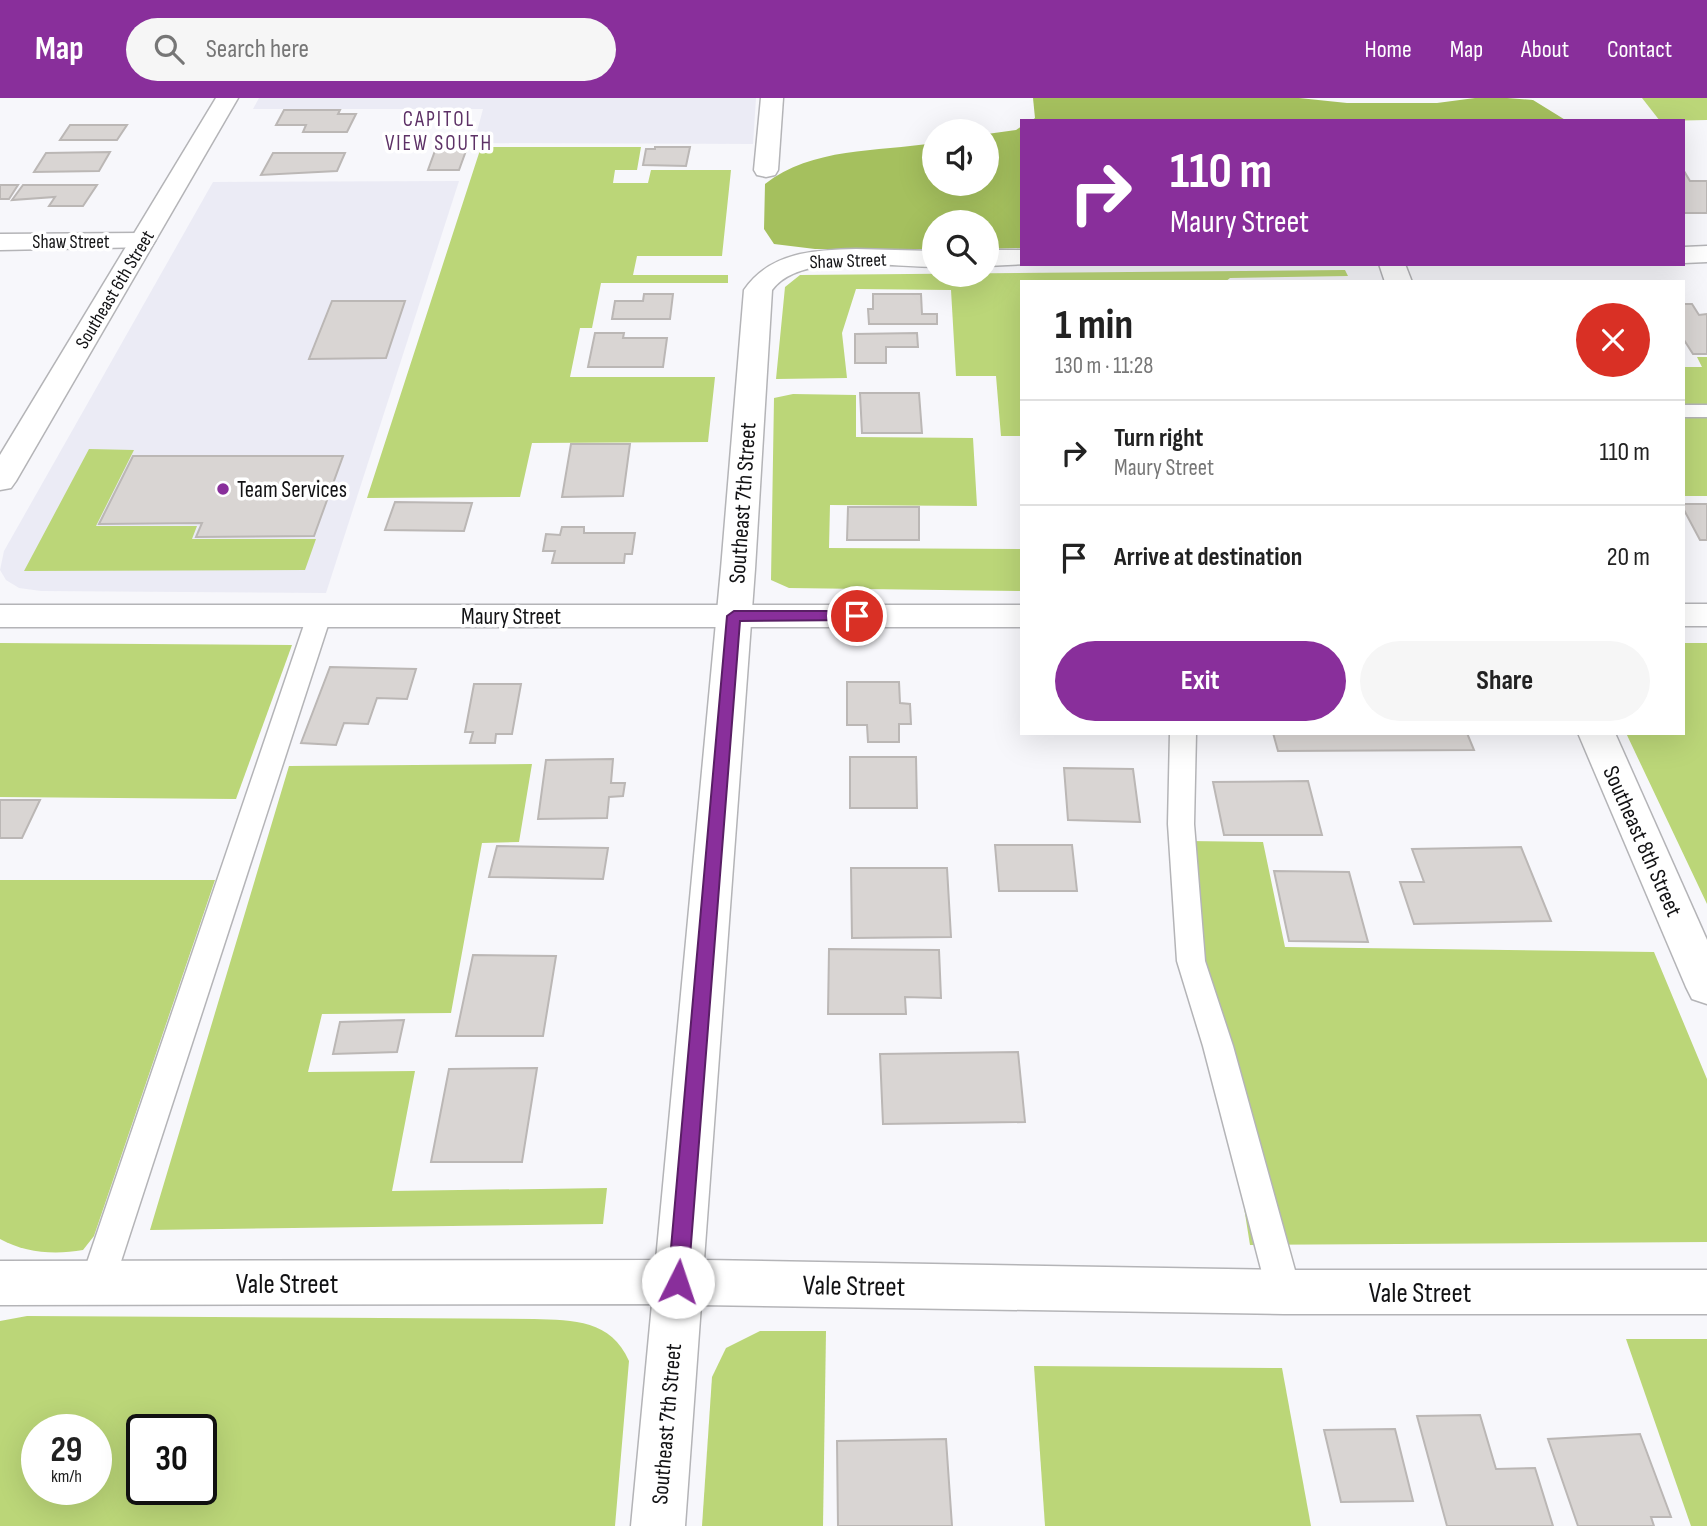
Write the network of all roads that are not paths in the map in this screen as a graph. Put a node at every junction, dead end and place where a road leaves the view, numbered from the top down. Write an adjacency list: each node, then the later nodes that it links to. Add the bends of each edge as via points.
1 (227, 98): 4 (street, Southeast 6th Street)
2 (772, 98): 3 (street)
3 (766, 170)
4 (142, 241): 5 (street, Shaw Street); 14 (street, Southeast 6th Street)
5 (0, 242)
6 (1707, 254): 7 (street)
7 (1685, 255)
8 (999, 258): 9 (street)
9 (1020, 258)
10 (922, 259): 11 (street, Shaw Street, via 820,259 780,268)
11 (766, 278): 19 (street, Southeast 7th Street, via 756,305)
12 (1685, 411): 13 (lane)
13 (1707, 411)
14 (0, 481)
15 (1685, 615): 16 (street)
16 (1707, 615)
17 (0, 616): 18 (street, Maury Street)
18 (319, 616): 19 (street, Maury Street); 27 (lane)
19 (734, 616): 20 (street, Maury Street); 25 (street, Southeast 7th Street)
20 (1020, 616)
21 (1182, 735): 28 (lane, via 1181,824 1191,961)
22 (1597, 735): 23 (street, Southeast 8th Street)
23 (1695, 931): 24 (street, Southeast 8th Street)
24 (1707, 987)
25 (678, 1282): 27 (street, Vale Street); 28 (street, Vale Street); 30 (street, Southeast 7th Street)
26 (0, 1283): 27 (street, Vale Street)
27 (97, 1283)
28 (1284, 1292): 29 (street, Vale Street)
29 (1707, 1292)
30 (658, 1526)

